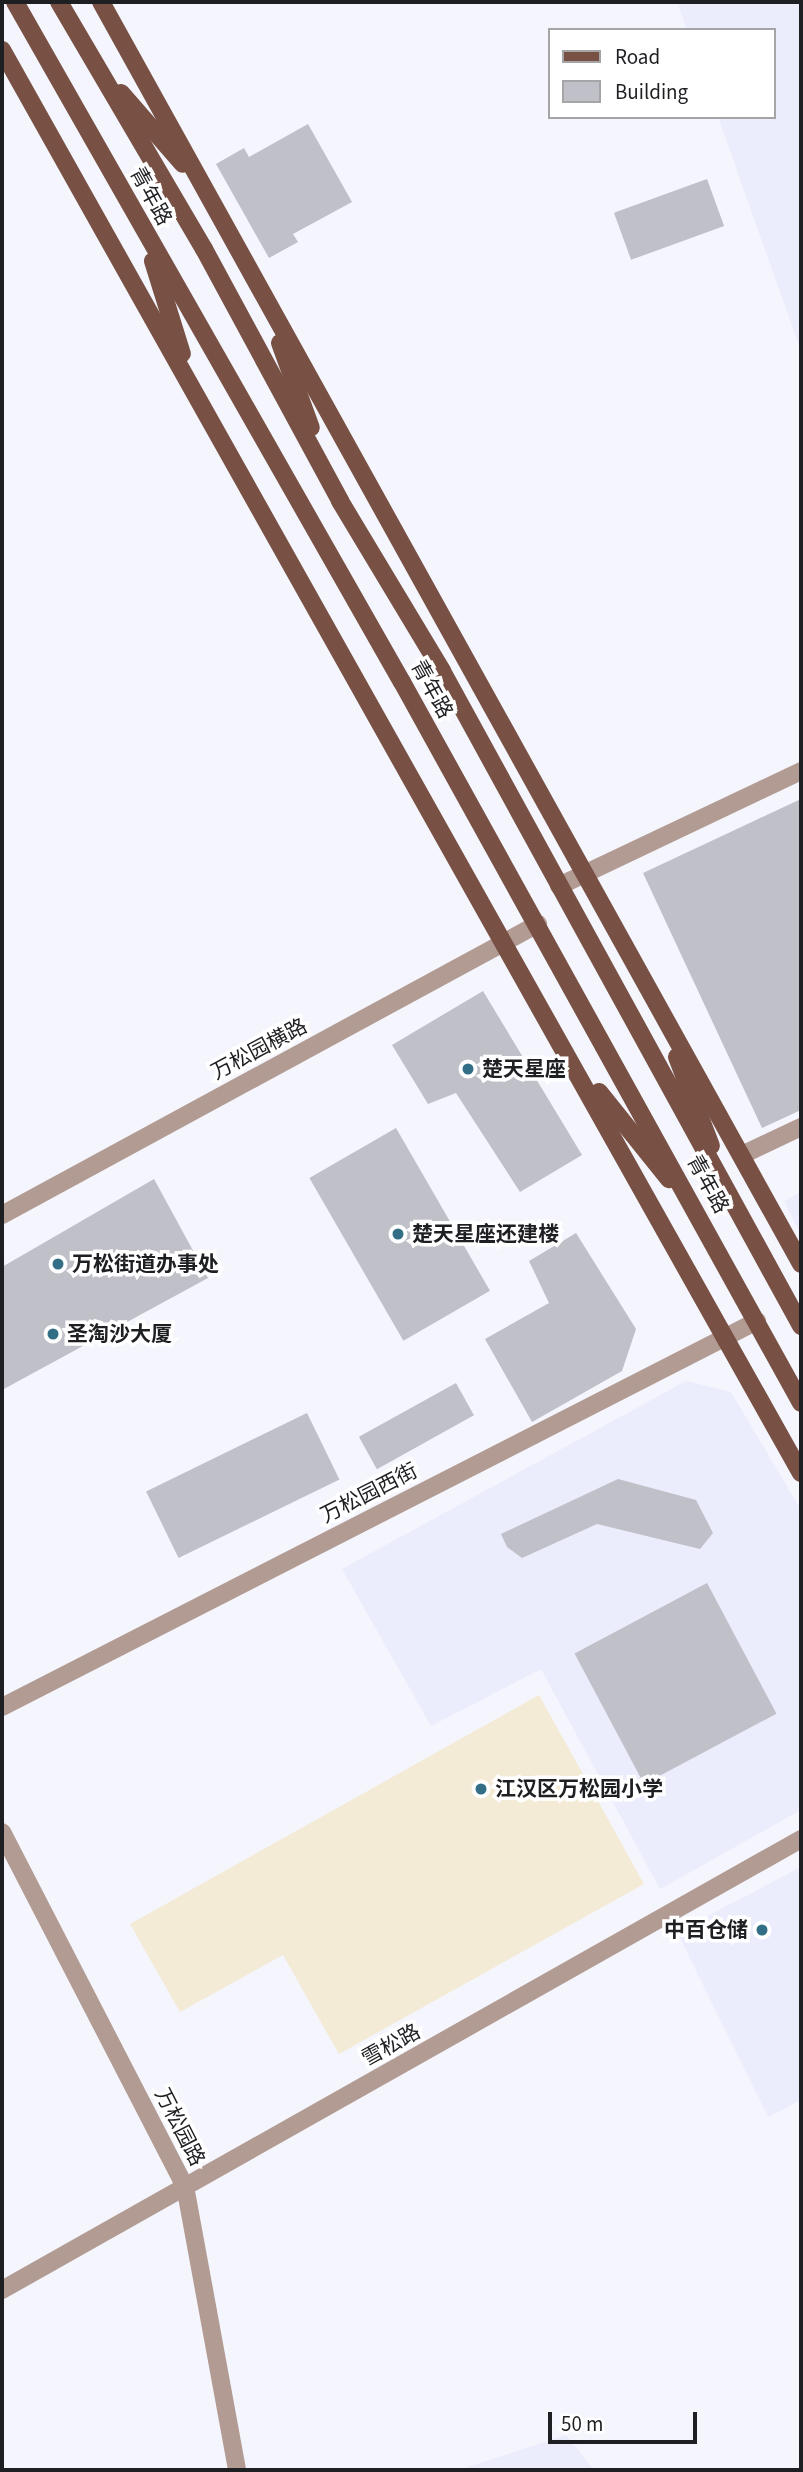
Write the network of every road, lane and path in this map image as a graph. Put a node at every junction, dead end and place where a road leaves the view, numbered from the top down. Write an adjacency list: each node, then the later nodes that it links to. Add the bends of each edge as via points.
1 (15, 2): 7 (main road, 青年路)
2 (59, 2): 5 (main road, 青年路)
3 (101, 2): 6 (main road)
4 (2, 50): 9 (main road)
5 (91, 58): 6 (main road); 10 (main road, 青年路, via 204,249)
6 (206, 190): 8 (main road)
7 (142, 228): 9 (main road); 14 (main road, 青年路)
8 (261, 290): 10 (main road); 12 (main road)
9 (193, 390): 15 (main road)
10 (332, 484): 13 (main road, 青年路, via 442,671)
11 (801, 771): 12 (street)
12 (585, 874): 13 (street); 16 (main road)
13 (559, 887): 20 (main road, 青年路)
14 (538, 925): 15 (street, 万松园横路); 22 (main road, 青年路)
15 (505, 942): 17 (main road); 21 (street, 万松园横路)
16 (657, 1003): 19 (main road); 20 (main road)
17 (566, 1051): 22 (main road); 26 (main road)
18 (801, 1127): 19 (street)
19 (742, 1155): 23 (main road)
20 (732, 1202): 25 (main road, 青年路)
21 (2, 1214)
22 (701, 1219): 24 (main road, 青年路)
23 (801, 1264)
24 (757, 1321): 26 (street, 万松园西街); 27 (main road, 青年路)
25 (801, 1326)
26 (726, 1336): 28 (main road); 29 (street, 万松园西街)
27 (801, 1403)
28 (801, 1473)
29 (2, 1707)
30 (2, 1832): 32 (street, 万松园路)
31 (801, 1839): 32 (street, 雪松路)
32 (185, 2186): 33 (street, 雪松路); 34 (street, 万松园路)
33 (2, 2290)
34 (237, 2470)

